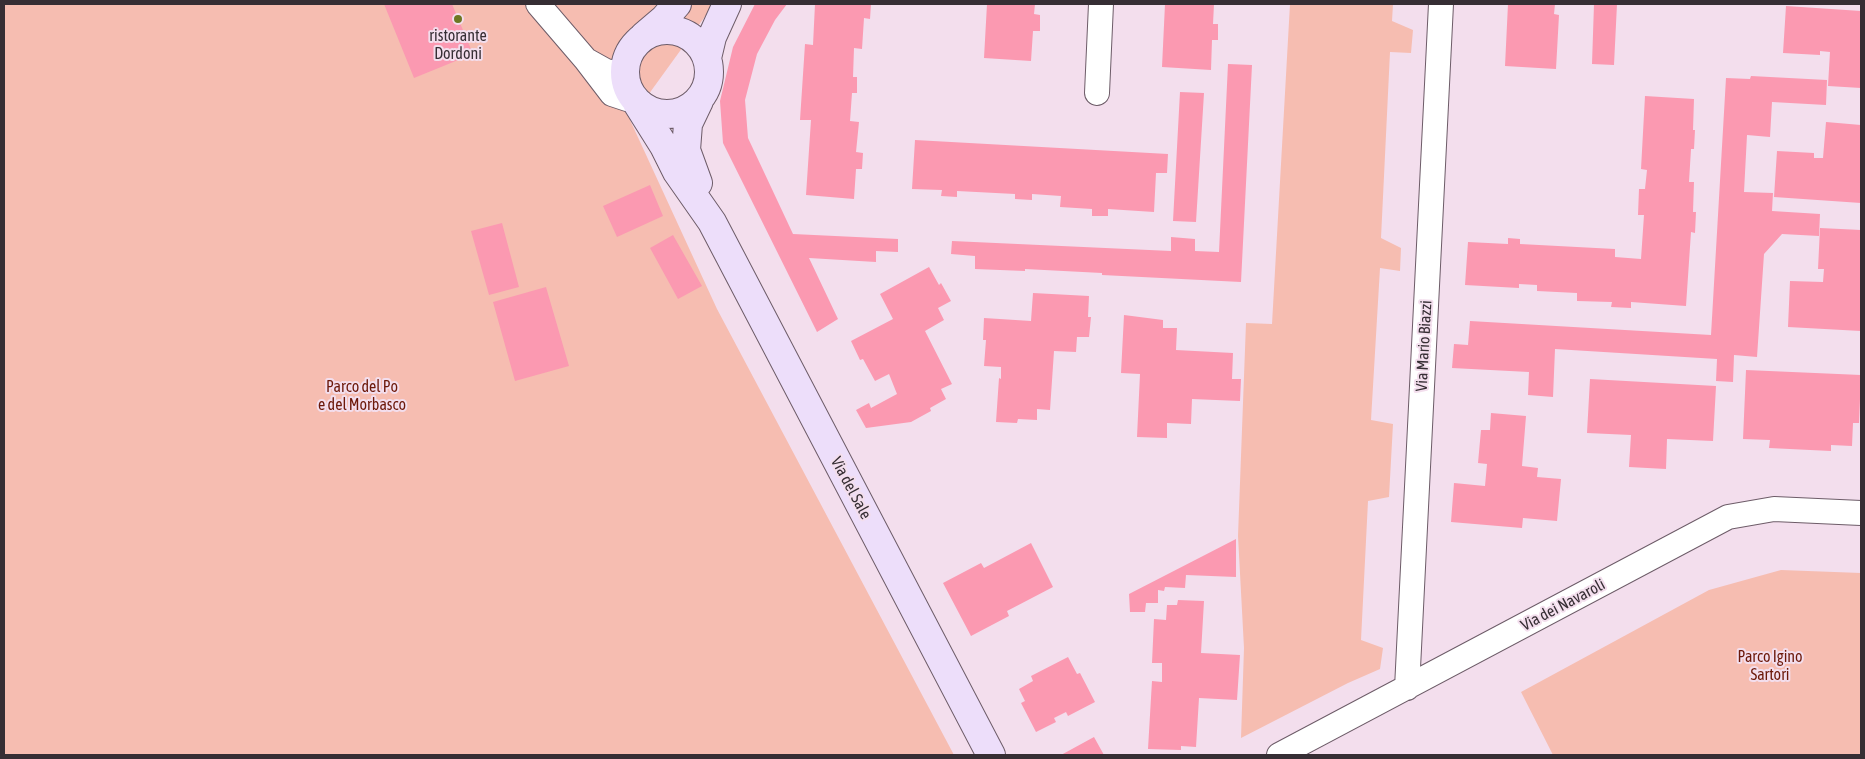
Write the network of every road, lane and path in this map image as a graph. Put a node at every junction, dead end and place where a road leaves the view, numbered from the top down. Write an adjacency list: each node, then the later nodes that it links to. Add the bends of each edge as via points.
1 (538, 4): 8 (street)
2 (677, 4): 6 (street)
3 (727, 4): 7 (street, via 712,37)
4 (1101, 4): 9 (street)
5 (1441, 4): 14 (street, Via Mario Biazzi)
6 (633, 49): 7 (street, via 652,33 678,31 701,46); 8 (street, via 621,74 606,71); 10 (street, Via del Sale, via 624,71 625,82)
7 (707, 58): 11 (street, Via del Sale, via 709,81)
8 (586, 60): 10 (street, via 612,94)
9 (1097, 93)
10 (634, 98): 11 (street, via 648,111 661,115 688,110); 12 (street, Via del Sale, via 677,172)
11 (699, 101): 12 (street, Via del Sale, via 688,124 686,150)
12 (712, 222): 15 (street, Via del Sale)
13 (1861, 513): 14 (street, Via dei Navaroli, via 1774,509 1728,517)
14 (1406, 688): 16 (street, Via dei Navaroli)
15 (990, 755)
16 (1279, 755)

